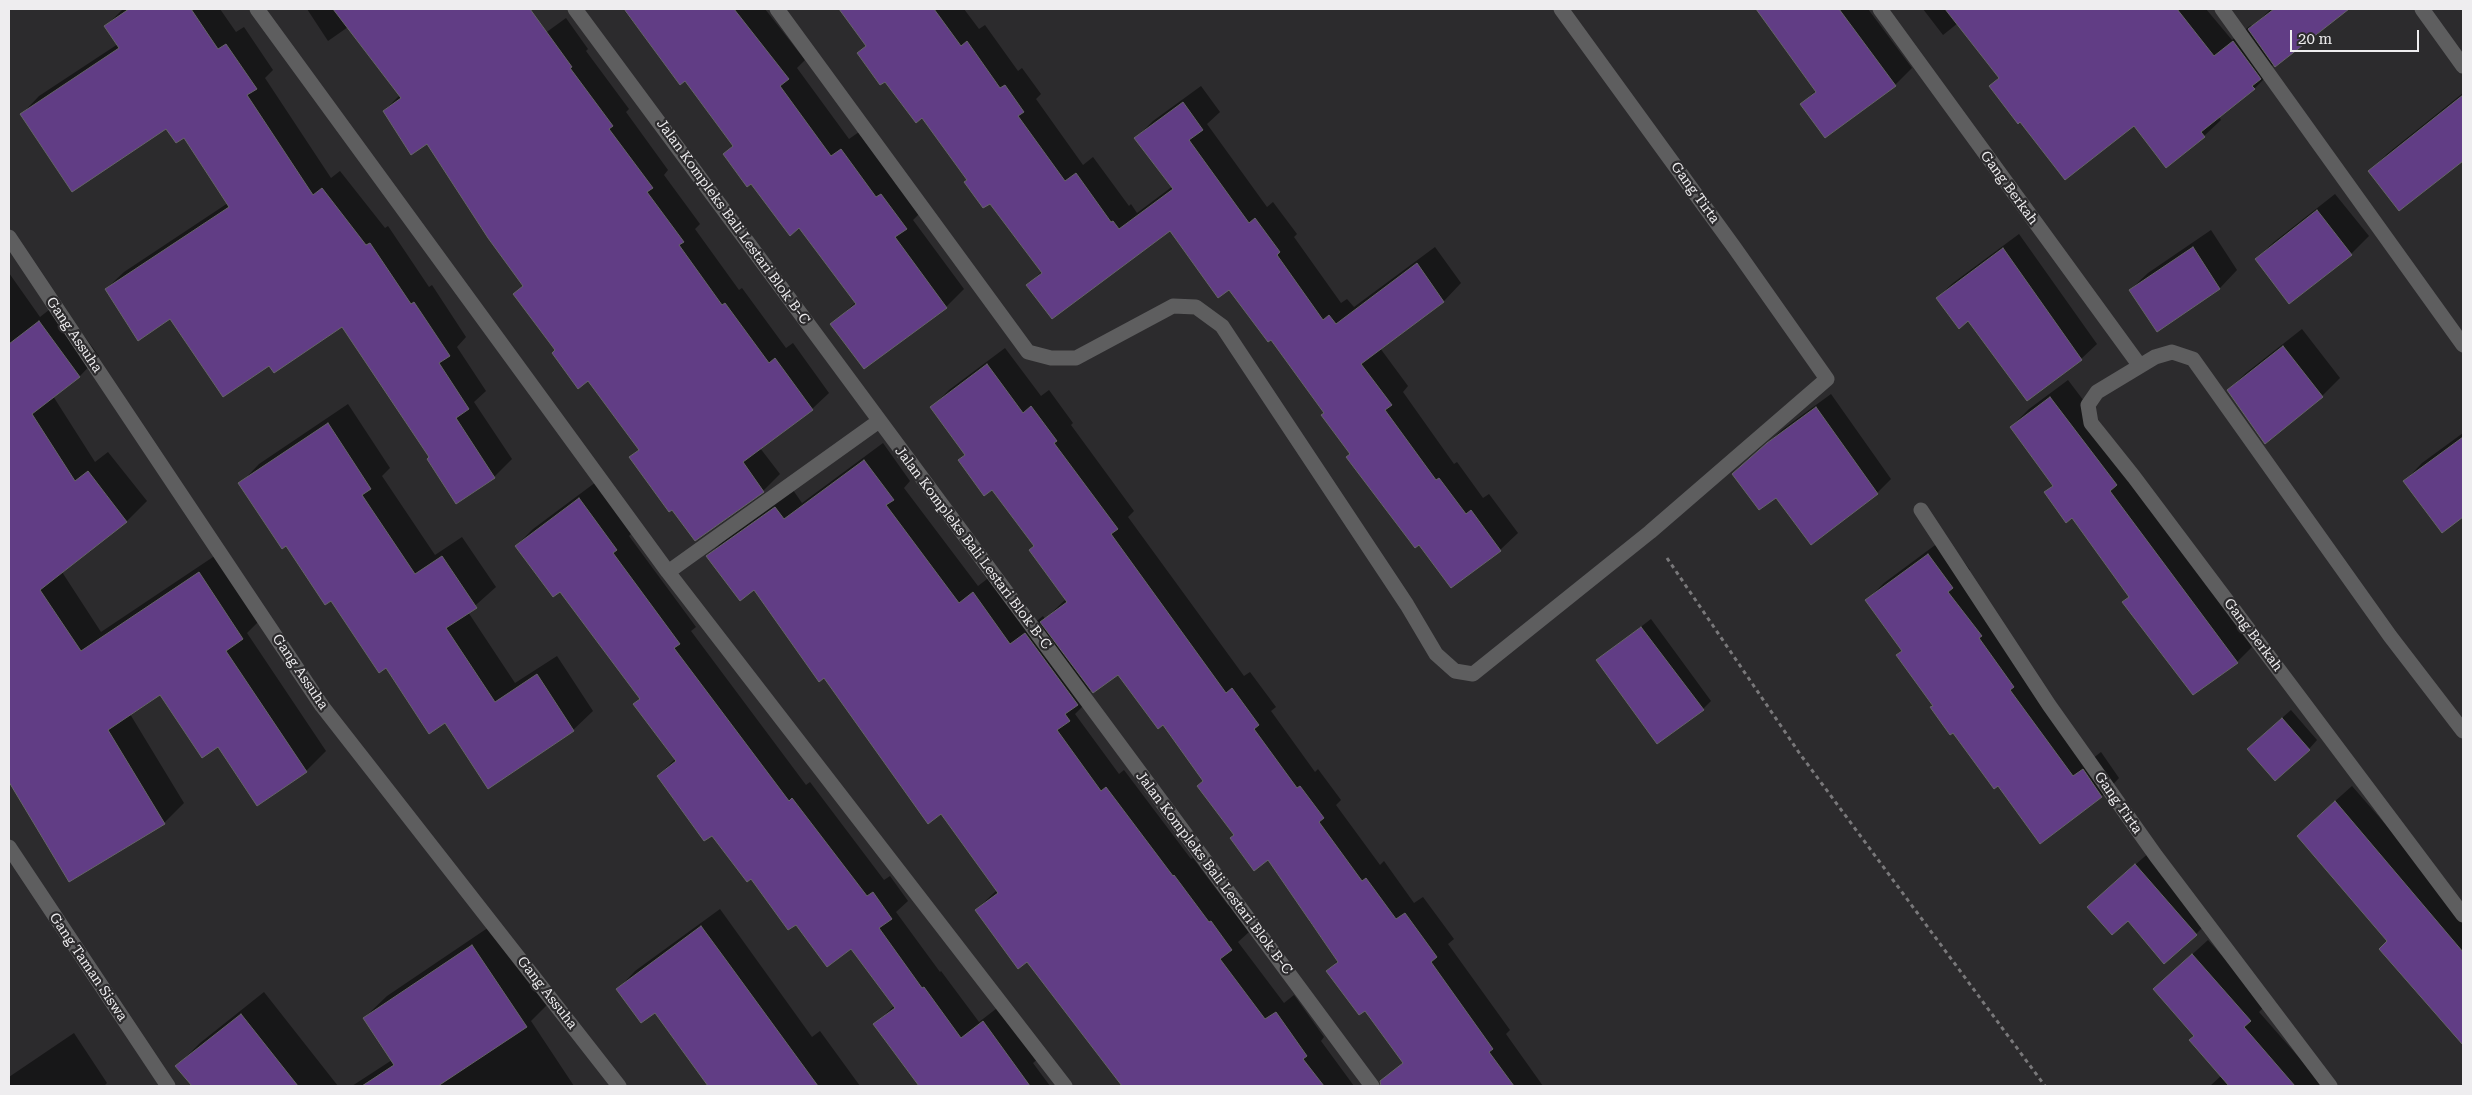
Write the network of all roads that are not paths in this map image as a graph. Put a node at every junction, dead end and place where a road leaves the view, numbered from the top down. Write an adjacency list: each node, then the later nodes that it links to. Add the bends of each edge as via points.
1 (258, 9): 14 (street)
2 (575, 9): 12 (street, Jalan Kompleks Bali Lestari Blok B-C)
3 (777, 9): 4 (street, Gang Tirta, via 1028,352 1052,358 1076,358 1173,306 1196,307 1222,326 1436,654 1455,671 1473,674 1650,532 1827,379)
4 (1562, 9)
5 (1880, 9): 11 (street, Gang Berkah)
6 (2222, 9): 10 (street)
7 (2422, 9): 8 (street)
8 (2463, 66)
9 (9, 237): 19 (street, Gang Assuha, via 322,706)
10 (2463, 345)
11 (2140, 366): 15 (street, Gang Berkah, via 2172,352 2193,360 2390,636); 17 (street, Gang Berkah, via 2097,392 2088,405 2091,423)
12 (879, 421): 14 (street); 21 (street, Jalan Kompleks Bali Lestari Blok B-C)
13 (1921, 510): 22 (street, Gang Tirta, via 2060,721 2156,856)
14 (668, 572): 20 (street)
15 (2463, 731)
16 (9, 846): 18 (street, Gang Taman Siswa)
17 (2463, 915)
18 (168, 1086)
19 (619, 1086)
20 (1065, 1086)
21 (1372, 1086)
22 (2330, 1086)

